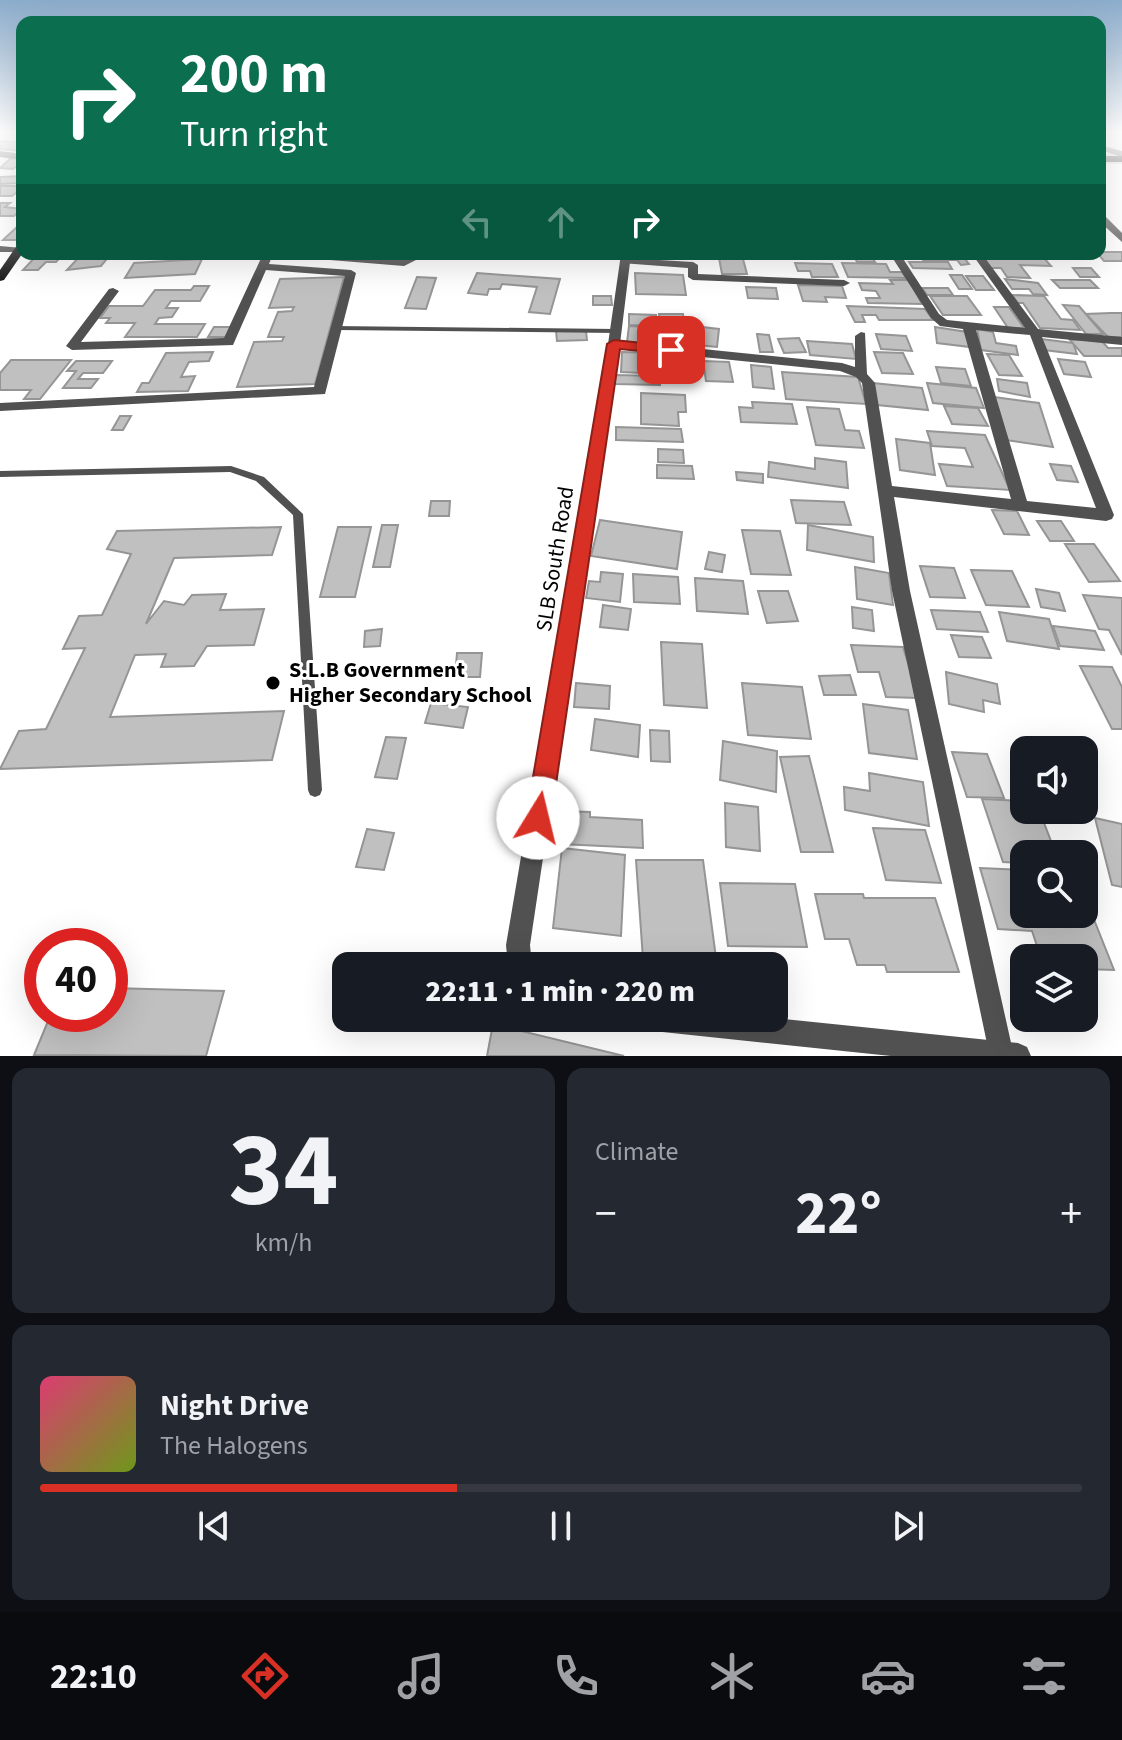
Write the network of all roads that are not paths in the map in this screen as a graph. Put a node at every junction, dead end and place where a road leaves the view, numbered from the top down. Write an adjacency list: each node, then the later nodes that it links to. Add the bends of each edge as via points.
1 (1106, 222): 2 (street)
2 (1122, 239)
3 (16, 254): 11 (main road)
4 (266, 260): 13 (street, via 229,342 72,346); 15 (street, via 351,273)
5 (370, 260): 6 (street)
6 (410, 260)
7 (625, 260): 18 (street, SLB South Road)
8 (650, 260): 12 (street, via 693,265 693,277)
9 (899, 260): 14 (street, via 935,316)
10 (981, 260): 16 (street)
11 (0, 278)
12 (844, 283)
13 (113, 291)
14 (969, 327): 16 (street); 24 (street)
15 (336, 328): 18 (lane); 21 (street, via 320,391)
16 (1035, 333): 19 (street); 24 (street, via 1106,515)
17 (861, 336): 20 (street)
18 (615, 338): 20 (street, via 842,367); 26 (street, SLB South Road)
19 (1122, 341)
20 (861, 374): 23 (street, via 868,383)
21 (0, 407)
22 (0, 474): 25 (lane, via 231,469 260,479 298,514)
23 (886, 491): 24 (street); 28 (street, via 901,591)
24 (1020, 505)
25 (315, 790)
26 (519, 952)
27 (788, 1032): 28 (street)
28 (1010, 1054)

